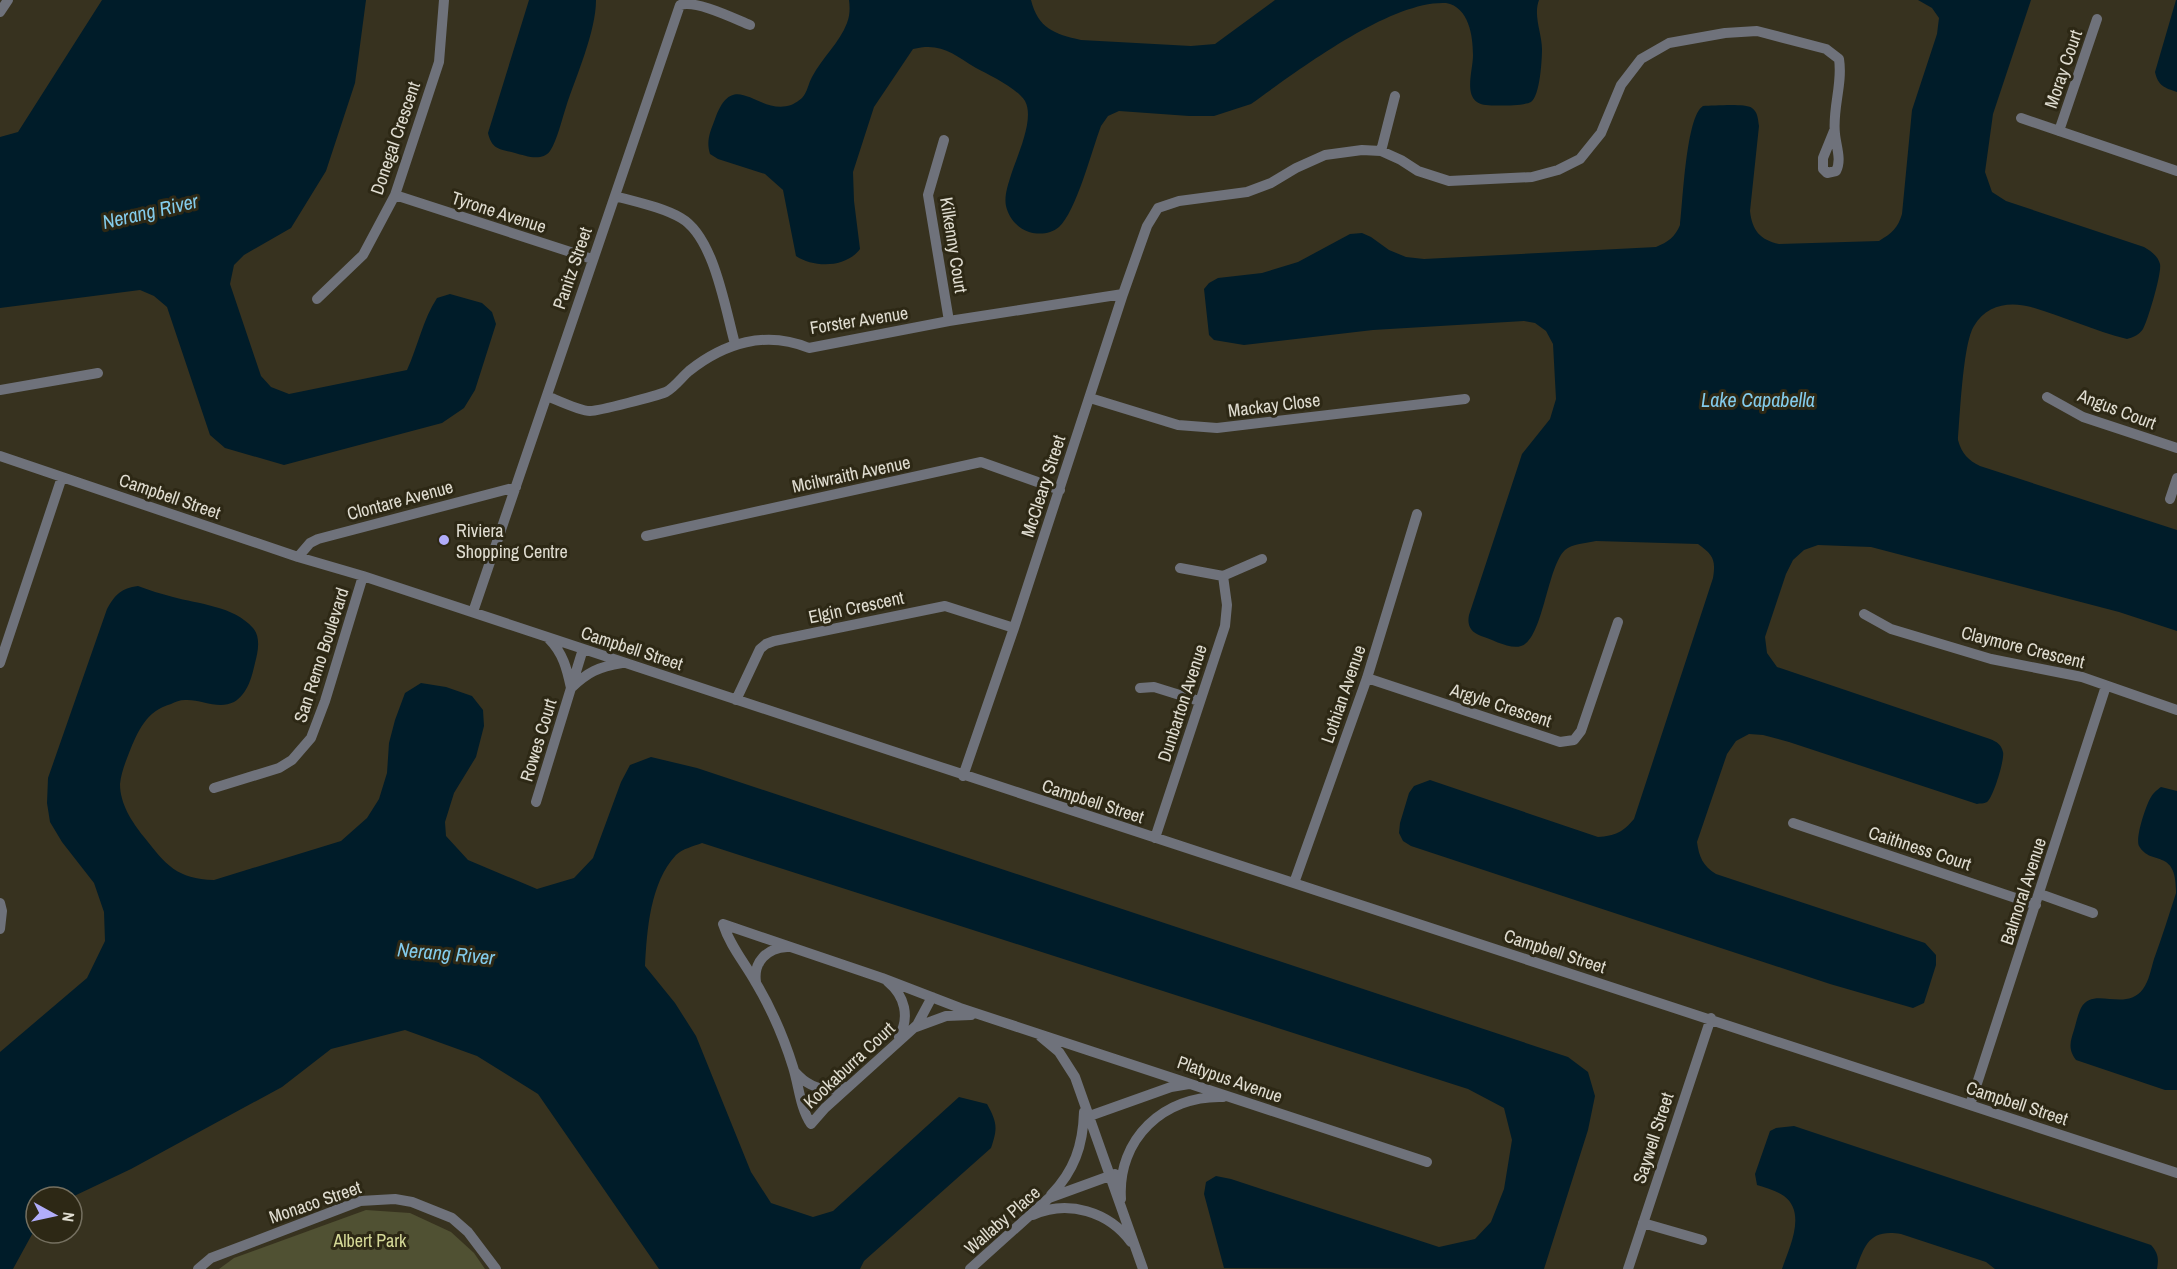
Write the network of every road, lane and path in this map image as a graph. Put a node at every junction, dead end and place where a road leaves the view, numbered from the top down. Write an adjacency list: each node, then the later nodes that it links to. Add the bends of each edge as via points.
1 (8, 0): 3 (street)
2 (444, 0): 13 (street, Donegal Crescent, via 439,62)
3 (0, 12)
4 (2097, 19): 9 (street, Moray Court)
5 (750, 25): 14 (street, Panitz Street, via 697,4 680,5)
6 (1395, 96): 11 (street)
7 (2021, 118): 9 (street)
8 (1834, 131): 11 (street, via 1839,59 1826,49 1757,31 1669,43 1641,59 1621,85 1601,133 1580,159 1558,170 1532,177 1449,181 1418,171)
9 (2059, 131): 12 (street)
10 (945, 140): 18 (street, Kilkenny Court, via 928,195)
11 (1381, 151): 16 (street, McCleary Street, via 1325,154 1247,192 1179,201 1158,208 1147,226)
12 (2177, 171)
13 (395, 195): 15 (street, Tyrone Avenue); 17 (street, Donegal Crescent, via 363,255)
14 (615, 195): 15 (street, Panitz Street); 19 (street, via 671,213 697,231 709,251)
15 (592, 259): 22 (street, Panitz Street)
16 (1124, 294): 18 (street, Forster Avenue); 24 (street, McCleary Street)
17 (317, 299)
18 (949, 321): 19 (street, Forster Avenue, via 809,348 783,340)
19 (735, 344): 22 (street, Forster Avenue, via 690,370 667,392 589,411)
20 (98, 373): 21 (street)
21 (0, 390)
22 (547, 396): 30 (street, Panitz Street)
23 (2047, 397): 26 (street, Angus Court, via 2083,417)
24 (1090, 398): 25 (street, Mackay Close, via 1178,425 1217,428); 31 (street, McCleary Street)
25 (1465, 399)
26 (2177, 448)
27 (0, 456): 28 (street, Campbell Street)
28 (62, 477): 35 (street, Campbell Street); 45 (street)
29 (2177, 478): 32 (street)
30 (516, 487): 35 (street, Clontare Avenue, via 318,539); 40 (street, Panitz Street)
31 (1060, 490): 34 (street, Mcilwraith Avenue, via 981,462); 43 (street, McCleary Street)
32 (2170, 499)
33 (1417, 514): 49 (street, Lothian Avenue)
34 (646, 537)
35 (298, 557): 38 (street, Campbell Street)
36 (1262, 559): 39 (street)
37 (1180, 568): 39 (street)
38 (363, 576): 40 (street, Campbell Street); 57 (street, San Remo Boulevard, via 318,723 307,744 279,768)
39 (1223, 576): 54 (street, Dunbarton Avenue, via 1225,626)
40 (473, 612): 44 (street, Campbell Street)
41 (1864, 614): 50 (street, Claymore Crescent, via 1890,629 1991,659 2082,677)
42 (1618, 622): 49 (street, Argyle Crescent, via 1581,731 1574,740 1560,742)
43 (1014, 628): 53 (street, Elgin Crescent, via 945,606 774,641 760,649); 56 (street, McCleary Street)
44 (547, 637): 46 (street, Campbell Street); 51 (street, Rowes Court, via 558,648)
45 (2, 649): 47 (street)
46 (583, 649): 48 (street, Campbell Street); 51 (street, Rowes Court)
47 (0, 663)
48 (625, 663): 51 (street, Rowes Court, via 587,673); 53 (street, Campbell Street)
49 (1367, 678): 61 (street, Lothian Avenue)
50 (2106, 686): 55 (street, Claymore Crescent); 62 (street, Balmoral Avenue)
51 (571, 688): 58 (street, Rowes Court)
52 (1140, 688): 54 (street, via 1154,687)
53 (736, 700): 56 (street, Campbell Street)
54 (1199, 701): 60 (street, Dunbarton Avenue)
55 (2177, 710)
56 (963, 776): 60 (street, Campbell Street)
57 (214, 789)
58 (536, 802)
59 (1793, 823): 62 (street, Caithness Court)
60 (1155, 838): 61 (street, Campbell Street)
61 (1294, 883): 72 (street, Campbell Street)
62 (2038, 899): 64 (street, Caithness Court); 80 (street, Balmoral Avenue)
63 (0, 903): 66 (street)
64 (2093, 913)
65 (723, 924): 67 (street, Platypus Avenue); 69 (street, Kookaburra Court, via 733,949)
66 (0, 929)
67 (790, 948): 68 (street, Platypus Avenue); 69 (street, via 766,954 758,964)
68 (882, 978): 70 (street, Platypus Avenue); 75 (street, via 897,990 905,1011 904,1027)
69 (756, 982): 76 (street, Kookaburra Court, via 776,1020)
70 (932, 997): 71 (street, Platypus Avenue); 74 (street, Kookaburra Court, via 919,1023)
71 (983, 1015): 73 (street, Platypus Avenue); 74 (street, via 946,1016)
72 (1711, 1018): 80 (street, Campbell Street); 89 (street, Saywell Street)
73 (1022, 1027): 78 (street, Platypus Avenue); 81 (street, Platypus Avenue, via 1059,1052 1071,1070)
74 (908, 1032): 75 (street, Kookaburra Court)
75 (894, 1045): 77 (street, Kookaburra Court)
76 (794, 1069): 77 (street, via 804,1080 821,1088 837,1089); 77 (street, Kookaburra Court, via 804,1112 811,1124)
77 (852, 1083)
78 (1198, 1085): 79 (street, Platypus Avenue); 81 (street, via 1172,1087)
79 (1238, 1099): 82 (street, Platypus Avenue); 83 (street, via 1206,1098 1163,1112 1137,1137)
80 (1970, 1105): 84 (street, Campbell Street)
81 (1086, 1117): 85 (street); 86 (street, via 1074,1164)
82 (1427, 1162)
83 (1123, 1171): 85 (street, Wallaby Place); 87 (street)
84 (2177, 1173)
85 (1110, 1176): 86 (street, Wallaby Place); 87 (street)
86 (1047, 1200): 88 (street, Wallaby Place)
87 (1124, 1216): 91 (street)
88 (1023, 1220): 91 (street, via 1053,1209 1088,1211 1119,1229); 94 (street, Wallaby Place)
89 (1643, 1222): 90 (street); 96 (street, Saywell Street)
90 (1702, 1240)
91 (1136, 1250): 95 (street)
92 (198, 1269): 93 (street, Monaco Street, via 211,1258 323,1213 360,1200 376,1199 412,1202 452,1218)
93 (496, 1269)
94 (970, 1269)
95 (1143, 1269)
96 (1628, 1269)

